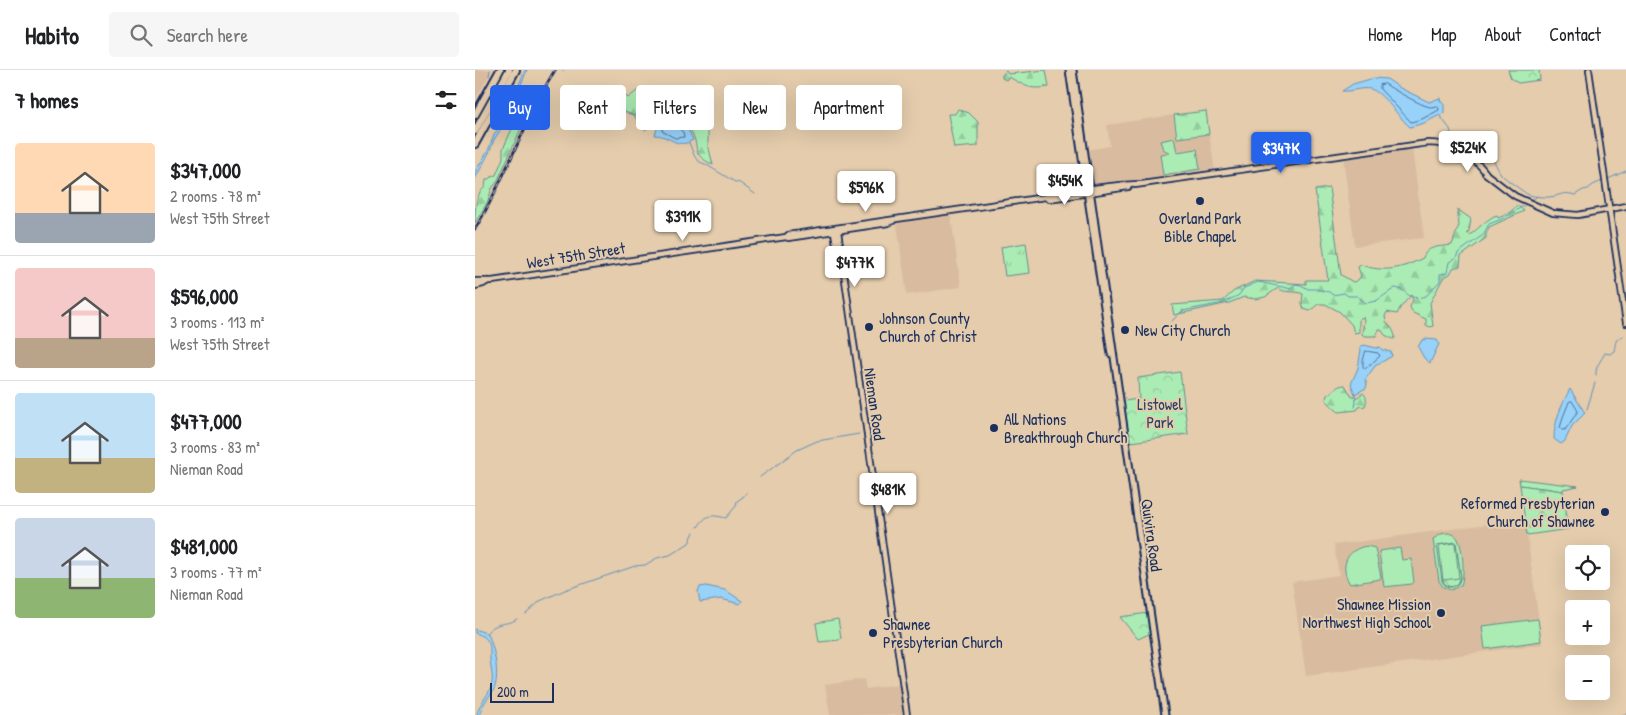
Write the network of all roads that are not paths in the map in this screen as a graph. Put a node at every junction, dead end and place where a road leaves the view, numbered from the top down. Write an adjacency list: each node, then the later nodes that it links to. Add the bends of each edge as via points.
1 (500, 70): 7 (highway)
2 (509, 70): 8 (highway)
3 (516, 70): 9 (highway)
4 (1069, 70): 10 (main road, Quivira Road)
5 (1073, 70): 10 (main road, Quivira Road)
6 (1589, 70): 12 (main road)
7 (475, 116)
8 (475, 131)
9 (475, 144)
10 (1088, 191): 12 (main road, West 75th Street, via 1428,143 1452,146 1515,196 1548,210 1579,213); 13 (main road, West 75th Street); 19 (main road, Quivira Road)
11 (1626, 204): 12 (main road)
12 (1609, 208): 17 (main road)
13 (894, 220): 14 (main road, West 75th Street); 15 (main road, West 75th Street)
14 (836, 231): 15 (main road, West 75th Street); 18 (main road, Nieman Road)
15 (786, 237): 16 (main road, West 75th Street)
16 (477, 283)
17 (1626, 323)
18 (907, 715)
19 (1165, 715)

